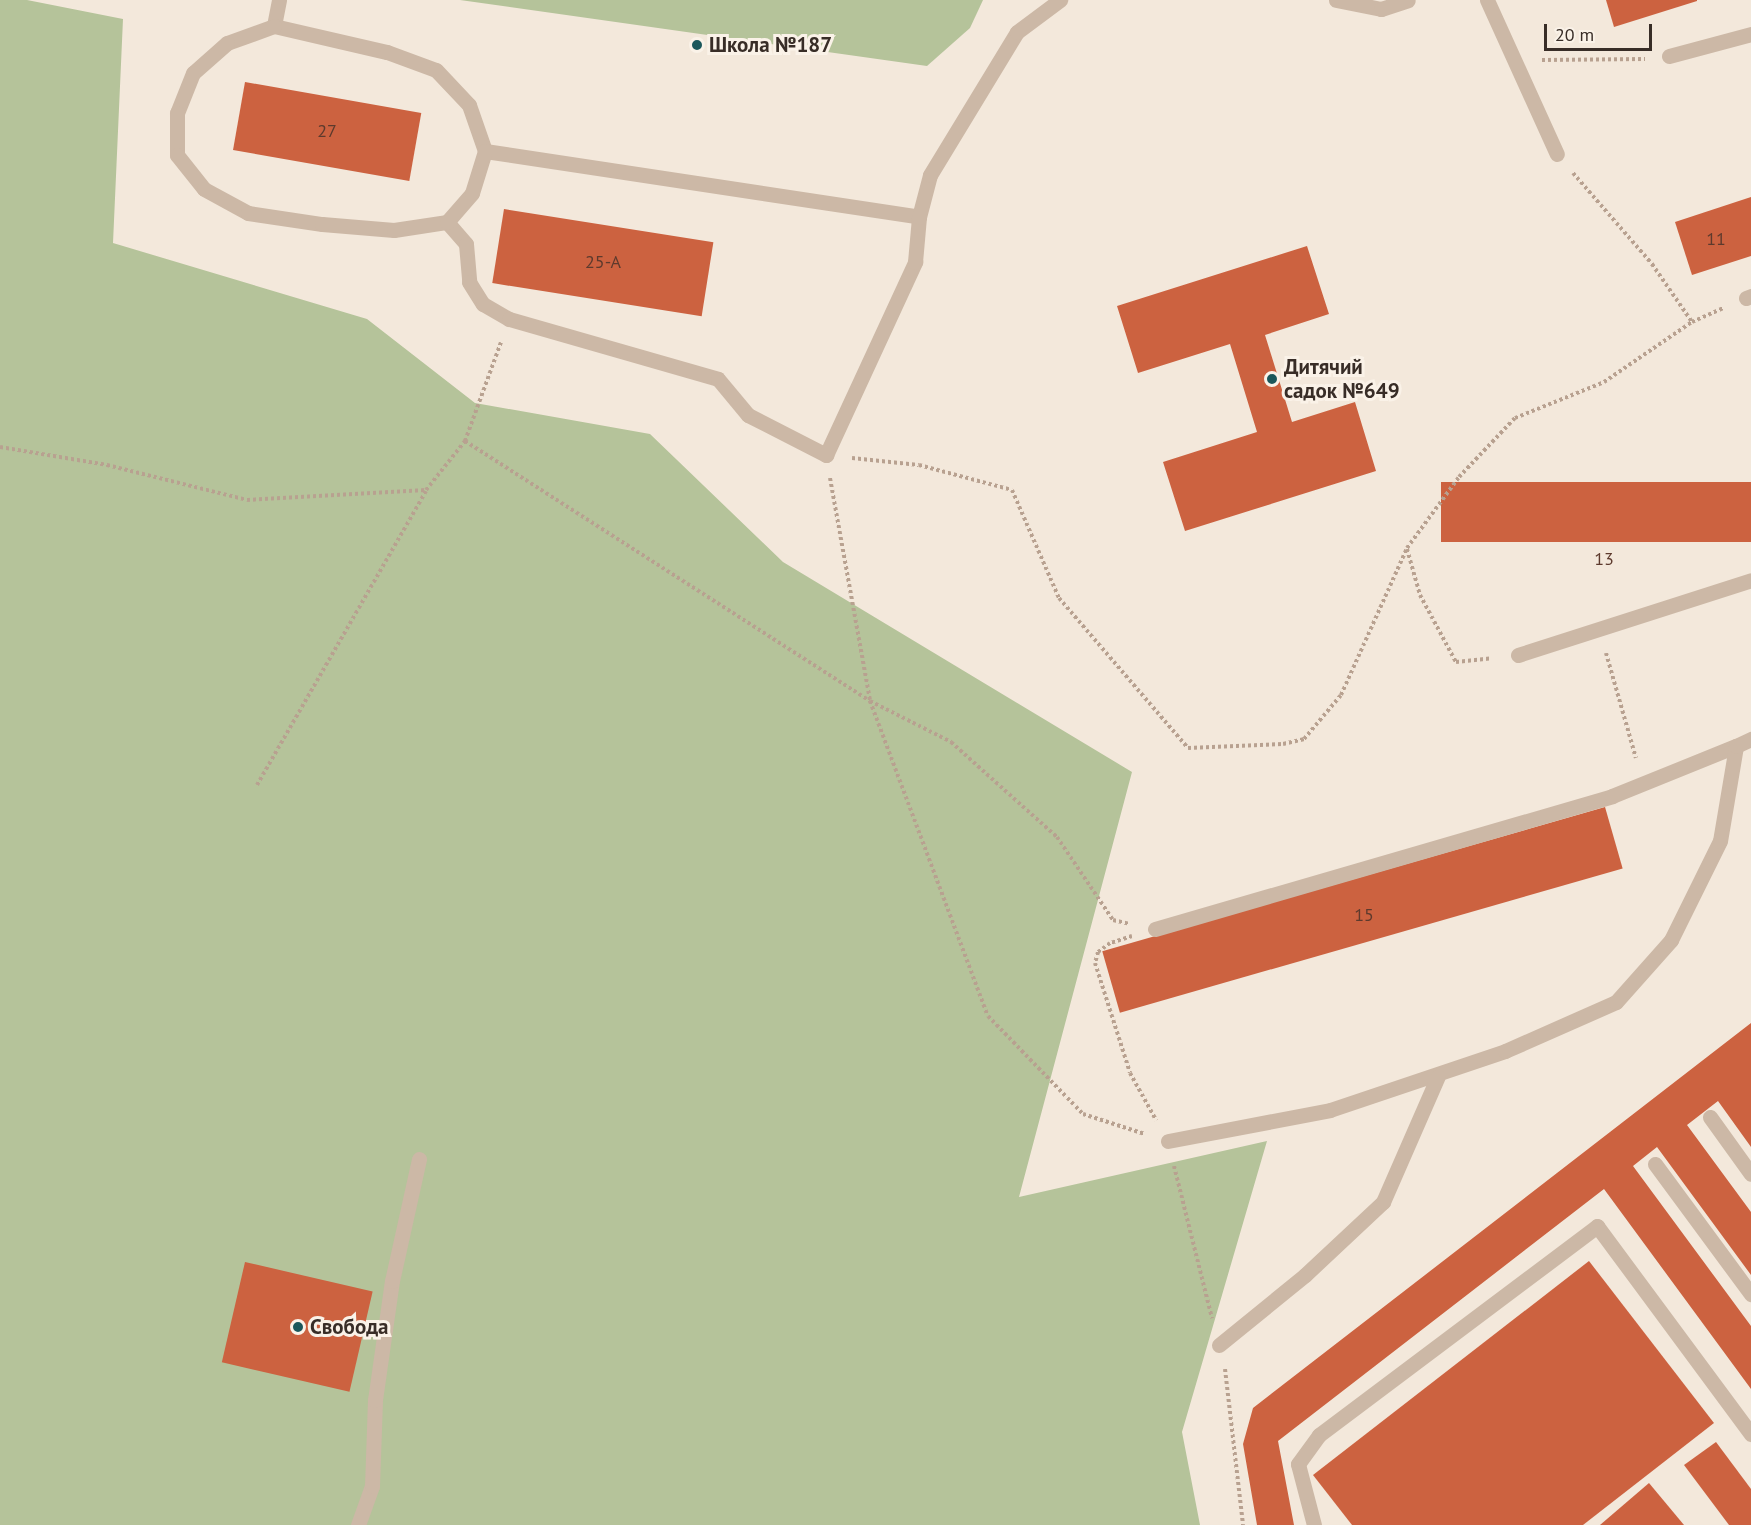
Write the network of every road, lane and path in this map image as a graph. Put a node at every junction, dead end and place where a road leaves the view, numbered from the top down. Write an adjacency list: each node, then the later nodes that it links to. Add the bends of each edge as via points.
1 (279, 0): 6 (lane)
2 (1060, 0): 12 (lane, via 1017,32 930,175)
3 (1336, 0): 4 (lane, via 1381,9)
4 (1408, 0)
5 (1487, 0): 9 (lane)
6 (274, 26): 10 (lane, via 387,52 436,70 469,105); 13 (lane, via 227,43 193,73 177,113 177,155 204,189 248,213 322,224 394,230)
7 (1751, 34): 8 (lane)
8 (1669, 56): 9 (path, via 1624,62)
9 (1510, 57): 11 (lane)
10 (485, 151): 12 (lane); 13 (lane, via 472,193)
11 (1557, 154): 16 (path, via 1652,264)
12 (919, 217): 19 (lane, via 915,262)
13 (447, 222): 15 (lane, via 466,244 468,282 483,304)
14 (1748, 297): 16 (path)
15 (509, 319): 17 (path); 19 (lane, via 718,380 748,415)
16 (1692, 322): 21 (path, via 1604,382 1515,417 1459,477)
17 (465, 441): 20 (path); 25 (path)
18 (0, 447): 20 (path, via 107,465 248,500)
19 (826, 455): 21 (path, via 919,465 1012,490 1059,598 1188,748 1304,739 1341,695); 25 (path)
20 (426, 490): 29 (path)
21 (1407, 548): 24 (path, via 1420,595 1456,662)
22 (1751, 580): 23 (lane)
23 (1599, 629): 24 (lane); 28 (path)
24 (1518, 655)
25 (870, 701): 30 (path, via 951,742 1057,837); 34 (path, via 988,1016 1083,1114)
26 (1751, 739): 27 (lane)
27 (1736, 746): 28 (lane); 34 (lane, via 1720,841 1671,940 1616,1002 1505,1051 1330,1110)
28 (1643, 782): 31 (lane, via 1612,796)
29 (257, 785)
30 (1113, 920)
31 (1155, 929): 34 (path, via 1110,943 1098,952 1095,963 1130,1073)
32 (1438, 1076): 39 (lane, via 1383,1202 1305,1275)
33 (1710, 1117): 37 (lane)
34 (1168, 1141): 39 (path)
35 (419, 1159): 41 (lane, via 389,1302 375,1400 372,1486)
36 (1655, 1164): 38 (lane)
37 (1751, 1174)
38 (1751, 1294)
39 (1219, 1345): 42 (path)
40 (1751, 1434): 43 (lane, via 1597,1226 1319,1435 1298,1464)
41 (358, 1525)
42 (1243, 1525)
43 (1314, 1525)

